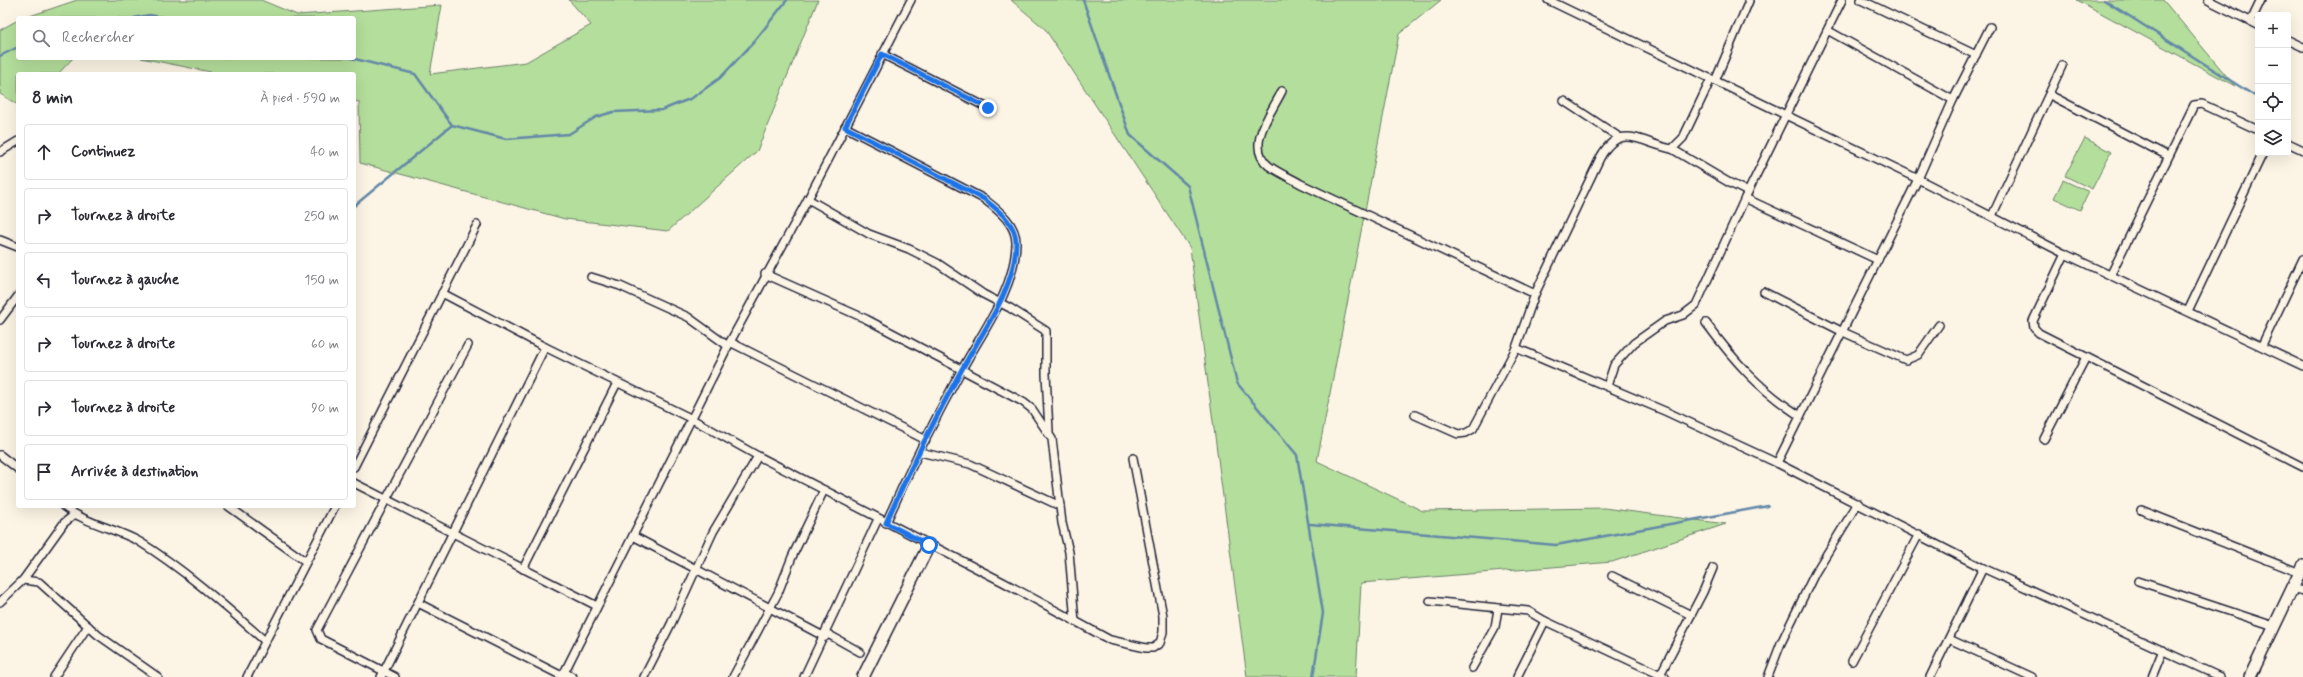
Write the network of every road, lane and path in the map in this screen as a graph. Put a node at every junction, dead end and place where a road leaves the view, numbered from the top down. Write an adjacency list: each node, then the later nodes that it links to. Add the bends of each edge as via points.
1 (910, 0): 14 (street)
2 (1548, 0): 17 (street)
3 (1749, 0): 17 (street)
4 (1842, 0): 11 (street)
5 (1861, 0): 15 (street)
6 (2208, 0): 8 (street)
7 (2261, 0): 8 (street)
8 (2251, 21): 9 (street)
9 (2255, 23)
10 (1990, 27): 15 (street)
11 (1829, 31): 20 (street); 23 (street)
12 (2291, 41): 13 (street)
13 (2303, 47)
14 (882, 54): 22 (street); 24 (street)
15 (1976, 55): 20 (street)
16 (2062, 66): 19 (street)
17 (1713, 80): 23 (street); 29 (street, via 1683,138)
18 (1282, 91): 49 (street, via 1261,132 1257,147 1268,166)
19 (2050, 95): 32 (street); 37 (street)
20 (1953, 100): 34 (street)
21 (1564, 101): 26 (street)
22 (988, 108)
23 (1786, 115): 34 (street); 35 (street)
24 (845, 127): 36 (street); 51 (street, via 977,195 1000,212 1014,230 1016,243 1008,280)
25 (2255, 129): 32 (street, via 2202,104 2194,105)
26 (1619, 137): 29 (street, via 1636,137); 49 (street, via 1612,141 1602,154)
27 (16, 142): 31 (street)
28 (2291, 144): 30 (street)
29 (1672, 149): 35 (street)
30 (2303, 150)
31 (0, 152)
32 (2168, 156): 45 (street)
33 (2262, 156): 52 (street)
34 (1918, 179): 37 (street); 42 (street)
35 (1747, 195): 42 (street); 66 (street, via 1696,304 1683,315 1665,320 1634,343 1614,365)
36 (808, 199): 44 (street); 51 (street, via 869,234 937,263)
37 (1992, 216): 41 (street)
38 (477, 225): 48 (street)
39 (0, 240): 40 (street)
40 (16, 246)
41 (2065, 254): 45 (street); 62 (street, via 2036,312 2034,328)
42 (1878, 260): 56 (street)
43 (2303, 260): 59 (street)
44 (765, 274): 57 (street); 64 (street, via 866,319)
45 (2111, 274): 52 (street)
46 (592, 277): 57 (street, via 620,286 688,317)
47 (1764, 292): 56 (street)
48 (442, 293): 60 (street); 77 (street)
49 (1535, 294): 61 (street)
50 (16, 299): 53 (street)
51 (999, 303): 64 (street); 70 (street, via 1046,331)
52 (2188, 311): 59 (street)
53 (0, 320)
54 (1706, 323): 68 (street, via 1732,358 1759,386)
55 (1939, 325): 56 (street, via 1918,355 1906,360)
56 (1843, 332): 68 (street)
57 (729, 344): 69 (street); 72 (street)
58 (468, 345): 83 (street)
59 (2262, 345): 63 (street)
60 (545, 347): 65 (street); 93 (street)
61 (1516, 348): 66 (street); 67 (street, via 1473,429 1466,434 1458,434)
62 (2086, 357): 71 (street); 80 (street)
63 (2303, 366)
64 (961, 371): 70 (street, via 1023,402 1032,409); 72 (street)
65 (617, 382): 69 (street); 100 (street)
66 (1607, 386): 78 (street)
67 (1415, 414)
68 (1800, 416): 78 (street)
69 (692, 419): 75 (street); 95 (street)
70 (1049, 432): 85 (street)
71 (2044, 439)
72 (926, 440): 73 (street)
73 (920, 452): 85 (street, via 970,464); 92 (street)
74 (0, 454): 79 (street)
75 (758, 456): 82 (street); 101 (street, via 713,532)
76 (1133, 458): 116 (street, via 1163,616 1160,643 1153,648 1128,645 1110,640)
77 (356, 463)
78 (1778, 463): 84 (street)
79 (16, 467)
80 (2303, 467)
81 (356, 484): 83 (street)
82 (824, 490): 91 (street); 112 (street)
83 (385, 499): 93 (street); 126 (street, via 317,630 321,639)
84 (1858, 503): 94 (street); 139 (street, via 1818,568 1781,643)
85 (1060, 506): 116 (street, via 1068,552)
86 (65, 508): 90 (street)
87 (231, 508): 97 (street)
88 (334, 508): 97 (street)
89 (2141, 510): 102 (street)
90 (74, 515): 104 (street, via 64,523); 121 (street, via 138,541 161,556)
91 (878, 519): 92 (street); 119 (street)
92 (886, 523): 96 (street)
93 (452, 534): 100 (street); 110 (street)
94 (1919, 534): 99 (street); 124 (street)
95 (633, 536): 101 (street); 111 (street)
96 (929, 545): 116 (street); 137 (street)
97 (305, 561): 121 (street)
98 (1713, 568): 114 (street)
99 (1983, 568): 120 (street); 122 (street)
100 (522, 569): 111 (street)
101 (695, 569): 112 (street); 134 (street)
102 (2301, 569): 106 (street)
103 (1612, 576): 114 (street)
104 (24, 580): 109 (street); 117 (street, via 39,582)
105 (2138, 581): 118 (street)
106 (2292, 588): 107 (street); 118 (street)
107 (2303, 592)
108 (1430, 601): 113 (street)
109 (0, 602)
110 (418, 603): 126 (street); 127 (street)
111 (597, 606): 127 (street)
112 (770, 609): 119 (street); 135 (street)
113 (1498, 609): 115 (street, via 1528,611); 125 (street, via 1494,627)
114 (1691, 615): 128 (street)
115 (1545, 621): 128 (street); 138 (street)
116 (1075, 622)
117 (88, 626): 129 (street); 130 (street)
118 (2274, 626): 144 (street)
119 (826, 635): 123 (street); 136 (street)
120 (1949, 639): 140 (street); 141 (street)
121 (264, 641): 131 (street)
122 (2163, 650): 142 (street); 143 (street)
123 (860, 652)
124 (1852, 661)
125 (1472, 668)
126 (382, 674): 132 (street)
127 (563, 675): 133 (street)
128 (1663, 676)
129 (54, 677)
130 (158, 677)
131 (247, 677)
132 (395, 677)
133 (573, 677)
134 (644, 677)
135 (733, 677)
136 (804, 677)
137 (863, 677)
138 (1517, 677)
139 (1768, 677)
140 (1930, 677)
141 (2032, 677)
142 (2152, 677)
143 (2220, 677)
144 (2250, 677)

